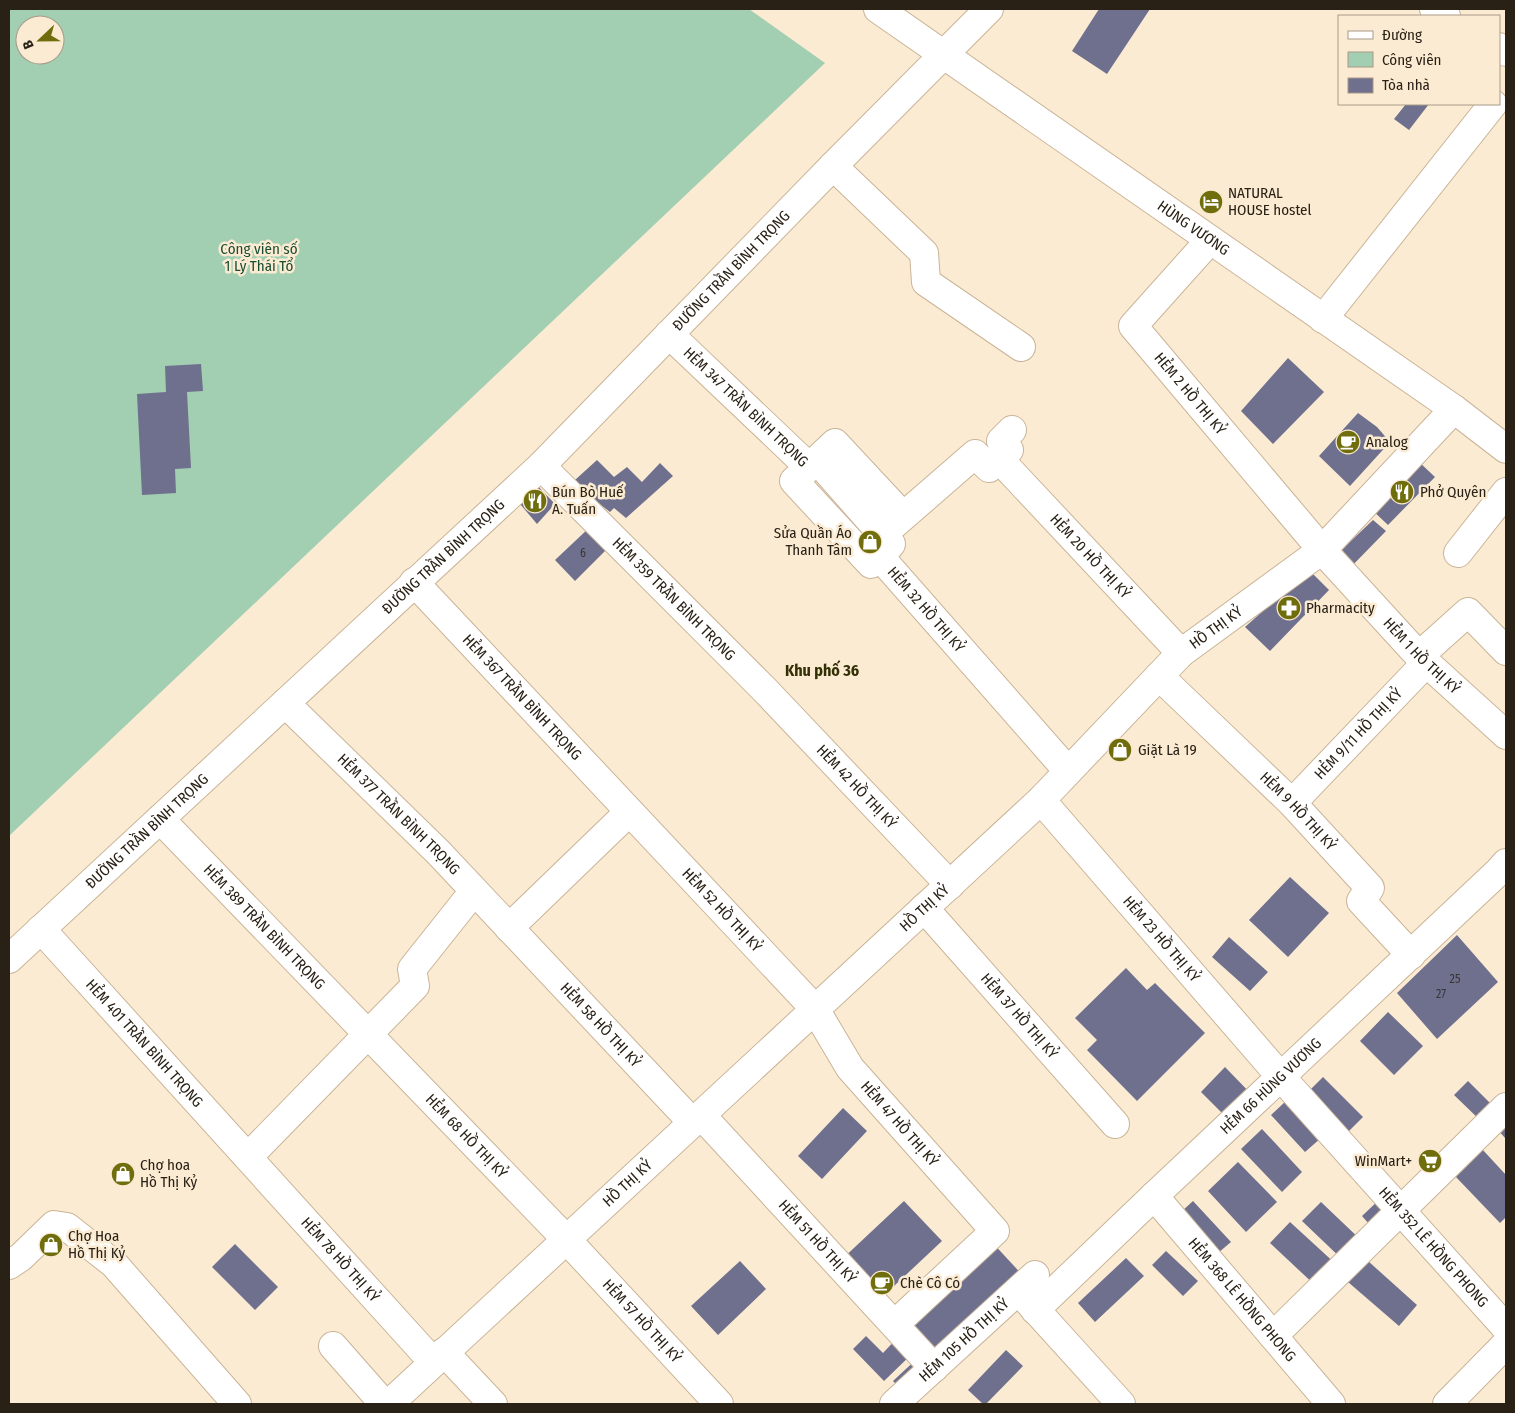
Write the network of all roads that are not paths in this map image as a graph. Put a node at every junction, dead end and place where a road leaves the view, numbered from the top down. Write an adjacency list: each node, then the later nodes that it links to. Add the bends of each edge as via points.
1 (878, 9): 3 (street, HÙNG VƯƠNG)
2 (989, 9): 3 (street, ĐƯỜNG TRẦN BÌNH TRỌNG)
3 (944, 55): 5 (street, ĐƯỜNG TRẦN BÌNH TRỌNG); 6 (street, HÙNG VƯƠNG)
4 (1492, 105): 7 (street)
5 (833, 166): 8 (street, ĐƯỜNG TRẦN BÌNH TRỌNG); 9 (street, via 924,253 926,282)
6 (1210, 240): 7 (street, HÙNG VƯƠNG); 19 (street, HẺM 2 HỒ THỊ KỶ, via 1133,326)
7 (1323, 319): 10 (street, HÙNG VƯƠNG)
8 (668, 334): 14 (street, HẺM 347 TRẦN BÌNH TRỌNG); 15 (street, ĐƯỜNG TRẦN BÌNH TRỌNG)
9 (1021, 347)
10 (1454, 409): 12 (street, HÙNG VƯƠNG); 19 (street, HỒ THỊ KỶ)
11 (1012, 430): 13 (street, via 1001,442 1009,450)
12 (1506, 449)
13 (1000, 460): 17 (street, via 989,468 975,454); 23 (street, HẺM 20 HỒ THỊ KỶ)
14 (813, 463): 17 (street, via 835,443); 18 (street, HẺM 32 HỒ THỊ KỶ, via 794,481 871,564)
15 (541, 466): 21 (street, ĐƯỜNG TRẦN BÌNH TRỌNG); 26 (street, HẺM 359 TRẦN BÌNH TRỌNG)
16 (1506, 492): 20 (street)
17 (903, 516): 18 (street)
18 (881, 546): 29 (street, HẺM 32 HỒ THỊ KỶ)
19 (1322, 550): 23 (street, HỒ THỊ KỶ); 24 (street, HẺM 1 HỒ THỊ KỶ)
20 (1458, 553)
21 (414, 582): 27 (street, ĐƯỜNG TRẦN BÌNH TRỌNG); 32 (street, HẺM 367 TRẦN BÌNH TRỌNG)
22 (1506, 651): 24 (street, HẺM 9/11 HỒ THỊ KỶ, via 1468,612)
23 (1181, 653): 25 (street, HỒ THỊ KỶ)
24 (1422, 660): 28 (street, HẺM 1 HỒ THỊ KỶ); 31 (street, HẺM 9/11 HỒ THỊ KỶ)
25 (1159, 676): 29 (street, HỒ THỊ KỶ); 31 (street, HẺM 9 HỒ THỊ KỶ)
26 (764, 688): 35 (street, HẺM 42 HỒ THỊ KỶ)
27 (285, 703): 33 (street, ĐƯỜNG TRẦN BÌNH TRỌNG); 36 (street, HẺM 377 TRẦN BÌNH TRỌNG)
28 (1506, 735)
29 (1068, 771): 30 (street, HỒ THỊ KỶ)
30 (1041, 800): 35 (street, HỒ THỊ KỶ); 44 (street, HẺM 23 HỒ THỊ KỶ)
31 (1292, 803): 40 (street, HẺM 9 HỒ THỊ KỶ, via 1370,888 1361,901)
32 (628, 812): 38 (street); 42 (street, HẺM 52 HỒ THỊ KỶ)
33 (160, 819): 39 (street, ĐƯỜNG TRẦN BÌNH TRỌNG); 43 (street, HẺM 389 TRẦN BÌNH TRỌNG)
34 (1504, 872): 40 (street, HẺM 66 HÙNG VƯƠNG)
35 (950, 885): 37 (street, HỒ THỊ KỶ)
36 (474, 891): 38 (street, HẺM 377 TRẦN BÌNH TRỌNG); 43 (street, via 412,969 415,986)
37 (924, 908): 42 (street, HỒ THỊ KỶ); 47 (street, HẺM 37 HỒ THỊ KỶ)
38 (509, 928): 46 (street, HẺM 58 HỒ THỊ KỶ)
39 (41, 929): 41 (street, ĐƯỜNG TRẦN BÌNH TRỌNG); 48 (street, HẺM 401 TRẦN BÌNH TRỌNG)
40 (1411, 955): 44 (street, HẺM 66 HÙNG VƯƠNG)
41 (9, 959)
42 (815, 1009): 46 (street, HỒ THỊ KỶ); 54 (street, HẺM 47 HỒ THỊ KỶ, via 850,1068 995,1231)
43 (368, 1034): 48 (street); 51 (street, HẺM 68 HỒ THỊ KỶ)
44 (1281, 1077): 49 (street, HẺM 66 HÙNG VƯƠNG); 50 (street, HẺM 352 LÊ HỒNG PHONG)
45 (1506, 1107): 50 (street)
46 (697, 1119): 51 (street, HỒ THỊ KỶ); 54 (street, HẺM 51 HỒ THỊ KỶ)
47 (1115, 1124)
48 (248, 1158): 59 (street, HẺM 78 HỒ THỊ KỶ)
49 (1154, 1196): 53 (street, HẺM 66 HÙNG VƯƠNG); 56 (street, HẺM 368 LÊ HỒNG PHONG)
50 (1402, 1211): 55 (street, HẺM 352 LÊ HỒNG PHONG); 56 (street)
51 (566, 1239): 59 (street, HỒ THỊ KỶ); 66 (street, HẺM 57 HỒ THỊ KỶ)
52 (9, 1265): 62 (street, via 54,1225 67,1227 114,1264)
53 (1029, 1291): 60 (street, HẺM 105 HỒ THỊ KỶ); 67 (street)
54 (895, 1324): 60 (street, HẺM 51 HỒ THỊ KỶ)
55 (1506, 1328)
56 (1273, 1336): 68 (street, HẺM 368 LÊ HỒNG PHONG)
57 (1506, 1344): 69 (street)
58 (333, 1346): 63 (street)
59 (439, 1357): 64 (street, HỒ THỊ KỶ); 65 (street, HẺM 78 HỒ THỊ KỶ)
60 (934, 1368): 61 (street, HẺM 105 HỒ THỊ KỶ)
61 (909, 1399)
62 (237, 1404)
63 (384, 1404)
64 (389, 1404)
65 (493, 1404)
66 (719, 1404)
67 (1120, 1404)
68 (1331, 1404)
69 (1447, 1404)

